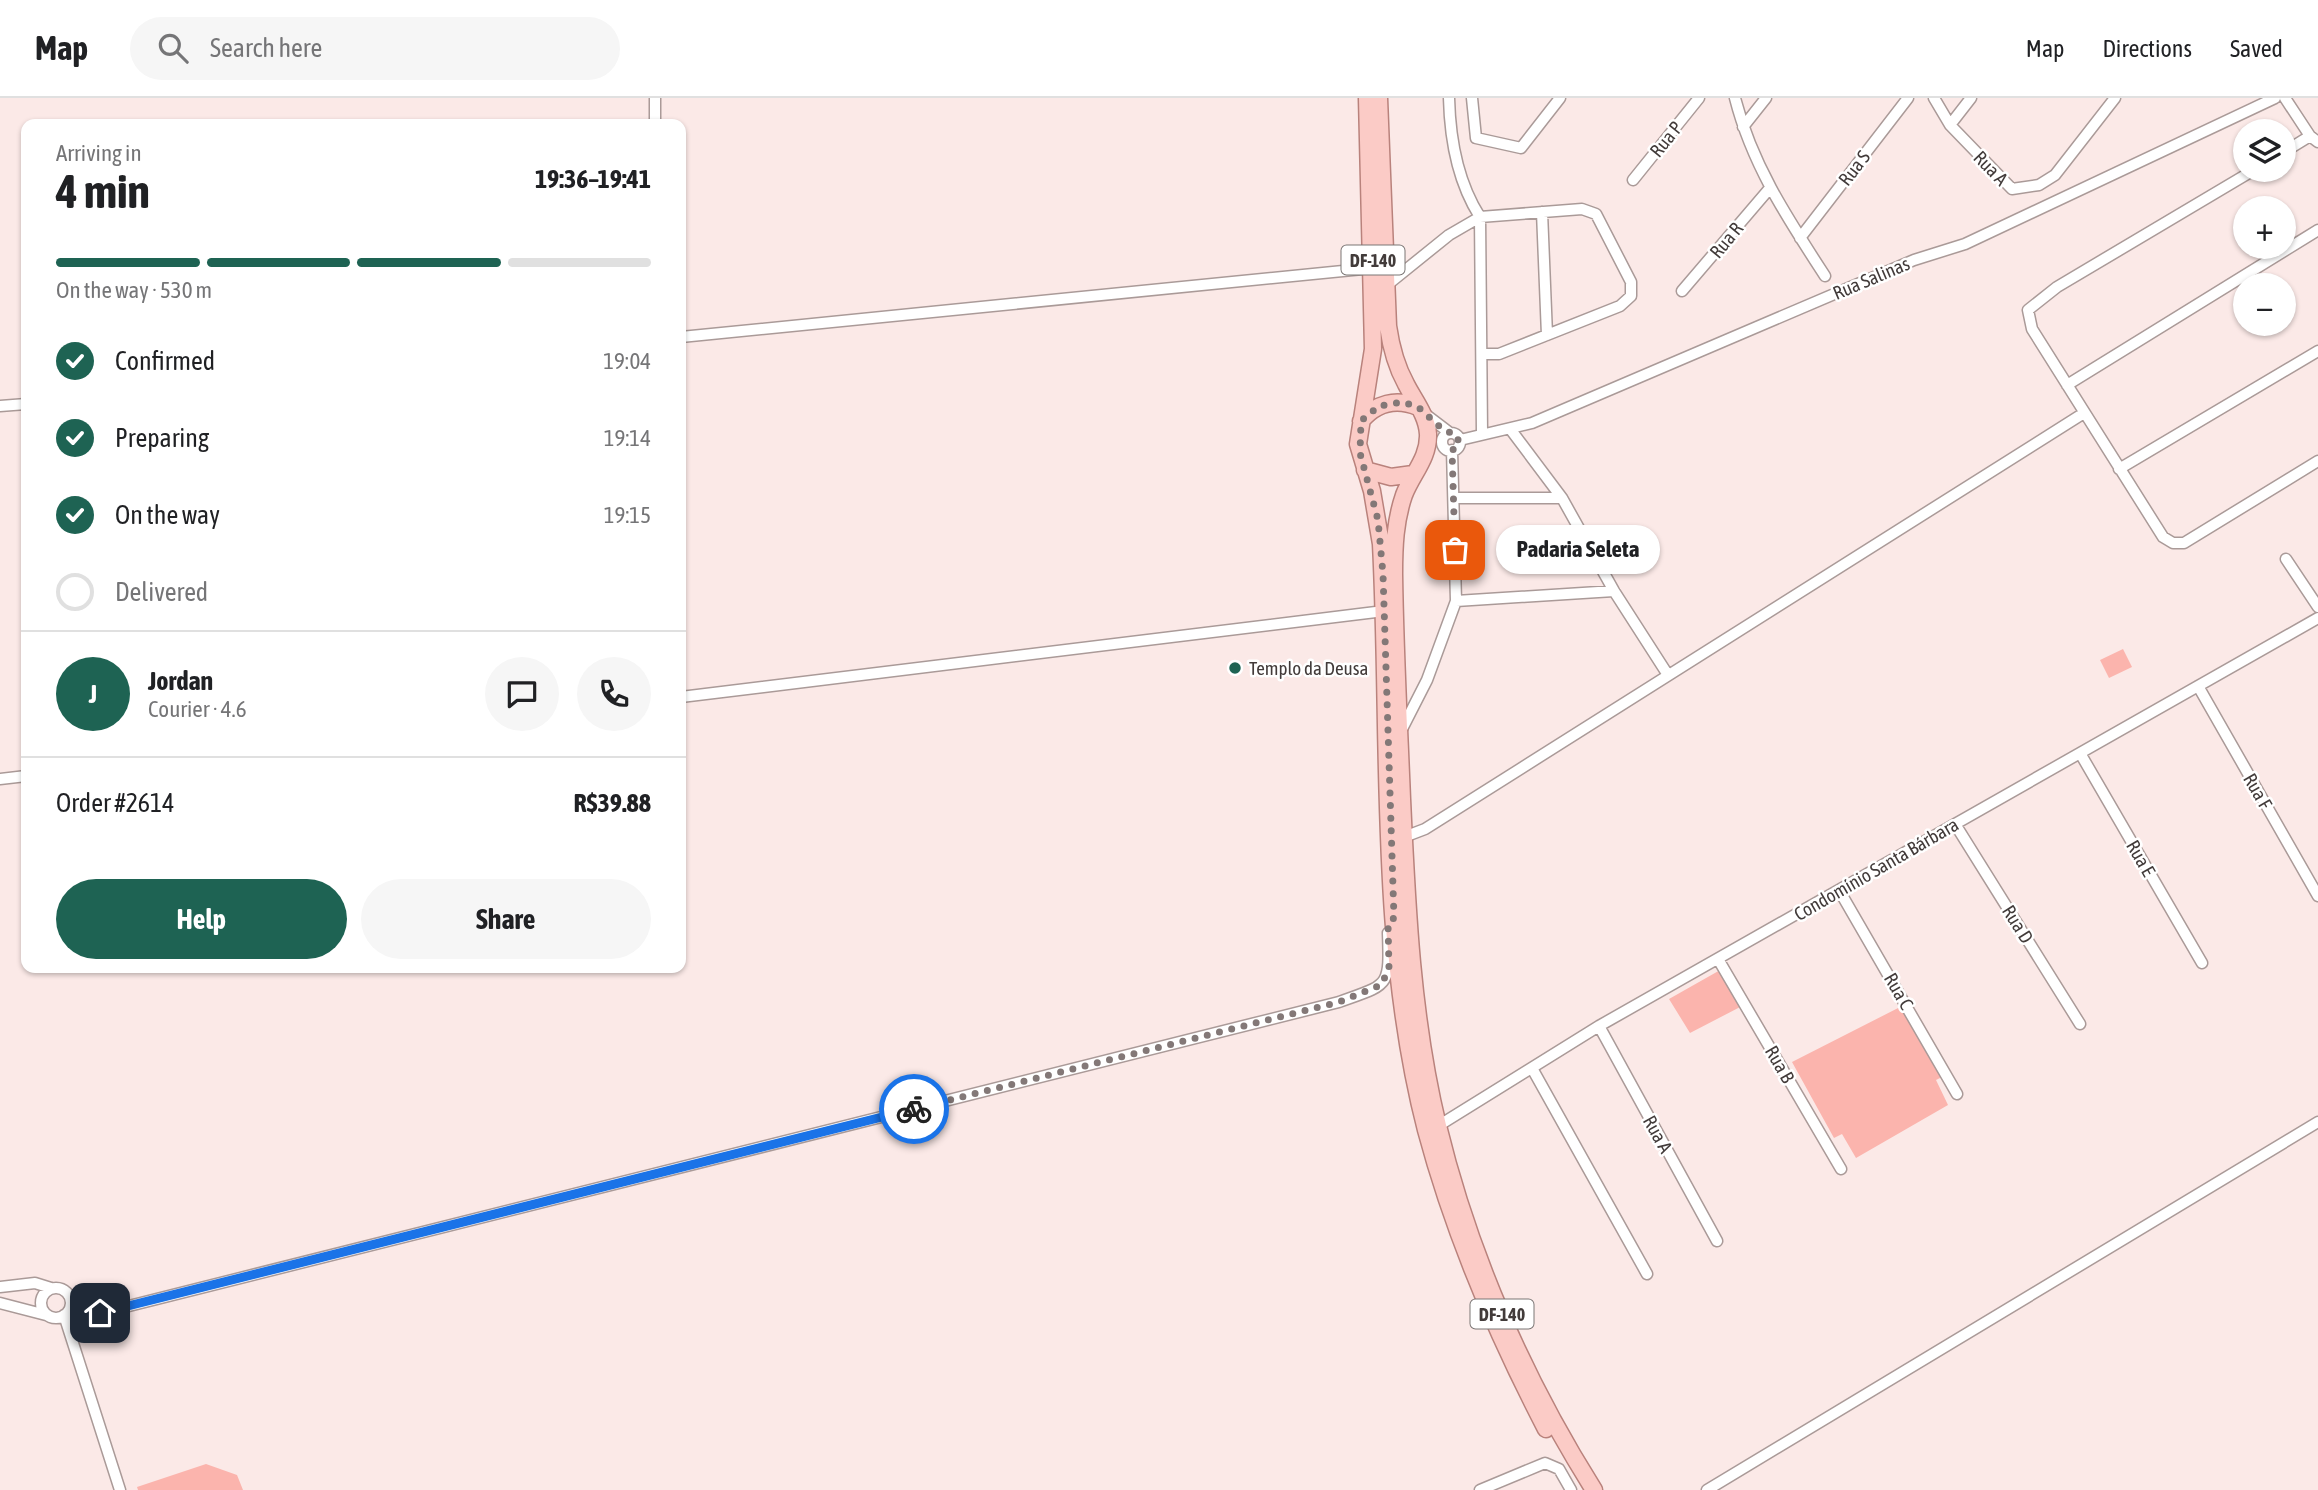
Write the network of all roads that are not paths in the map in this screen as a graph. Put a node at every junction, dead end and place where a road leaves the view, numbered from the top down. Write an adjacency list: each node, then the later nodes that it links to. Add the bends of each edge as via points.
1 (655, 98): 16 (street)
2 (1367, 98): 28 (main road, DF-140)
3 (1380, 98): 30 (main road, DF-140)
4 (1448, 98): 25 (street, via 1450,131 1465,194)
5 (1472, 98): 6 (street, via 1476,138 1521,148)
6 (1559, 98)
7 (1699, 98): 21 (street, Rua P)
8 (1735, 98): 18 (street)
9 (1766, 98): 18 (street)
10 (1908, 98): 27 (street, Rua S)
11 (1934, 98): 17 (street, Rua A)
12 (1971, 98): 17 (street)
13 (2115, 98): 17 (street, Rua A, via 2055,175 2039,185 2012,189)
14 (2275, 98): 42 (street, Rua Salinas, via 1965,244 1914,260)
15 (2285, 98): 19 (street)
16 (655, 119)
17 (1950, 125)
18 (1742, 127): 23 (street)
19 (2314, 139): 20 (street)
20 (2296, 147)
21 (1633, 180)
22 (2233, 182): 36 (street, via 2057,287 2028,310 2032,329)
23 (1770, 188): 27 (street); 31 (street, Rua R)
24 (1542, 212): 25 (street); 32 (street); 32 (street, via 1582,209 1596,214 1631,282 1631,296 1620,306)
25 (1480, 217): 30 (street, via 1449,235); 35 (street)
26 (2318, 230): 36 (street)
27 (1800, 238): 29 (street)
28 (1373, 268): 33 (street); 41 (main road, DF-140, via 1373,349)
29 (1825, 276)
30 (1387, 285): 39 (main road, DF-140, via 1391,345)
31 (1682, 291)
32 (1547, 335): 35 (street, via 1499,354)
33 (686, 337)
34 (2318, 351): 49 (street)
35 (1482, 354): 43 (street)
36 (2067, 385): 40 (street)
37 (21, 404): 38 (street)
38 (0, 406)
39 (1418, 407): 41 (main road, via 1387,403); 44 (street); 48 (main road, DF-140, via 1428,437)
40 (2084, 413): 49 (street); 59 (street)
41 (1361, 421): 50 (main road, DF-140, via 1358,444)
42 (1511, 430): 43 (street, Rua Salinas); 52 (street)
43 (1482, 432): 45 (street, Rua Salinas)
44 (1450, 433): 45 (street); 46 (street, via 1443,440)
45 (1460, 440): 46 (street, via 1458,447)
46 (1449, 450): 48 (street); 51 (street)
47 (2318, 461): 49 (street, via 2184,543 2173,544 2163,537)
48 (1418, 467): 50 (main road, via 1391,477); 62 (main road, DF-140, via 1399,513 1394,543)
49 (2119, 469)
50 (1365, 470): 57 (main road, DF-140, via 1380,532)
51 (1454, 498): 52 (street); 55 (street)
52 (1562, 498): 54 (street)
53 (2286, 559): 56 (street)
54 (1614, 591): 55 (street); 59 (street)
55 (1456, 601): 62 (street, via 1427,681)
56 (2318, 607)
57 (1384, 611): 61 (street); 70 (main road, DF-140)
58 (2318, 618): 60 (street, Condomínio Santa Bárbara)
59 (1668, 675): 67 (street, via 1425,829)
60 (2198, 686): 63 (street, Condomínio Santa Bárbara); 69 (street, Rua F)
61 (686, 696)
62 (1399, 735): 67 (main road, DF-140)
63 (2080, 753): 66 (street, Condomínio Santa Bárbara); 72 (street, Rua E)
64 (21, 777): 65 (street)
65 (0, 779)
66 (1955, 824): 68 (street, Condomínio Santa Bárbara); 73 (street, Rua D)
67 (1404, 837): 78 (main road, DF-140, via 1413,985)
68 (1839, 890): 71 (street, Condomínio Santa Bárbara); 76 (street, Rua C)
69 (2318, 895)
70 (1394, 918): 85 (street, via 1388,923 1386,979 1374,989 1339,1002 100,1313); 90 (main road, DF-140, via 1411,1055 1448,1205 1506,1353)
71 (1718, 958): 74 (street, Condomínio Santa Bárbara); 79 (street, Rua B)
72 (2202, 963)
73 (2080, 1024)
74 (1600, 1026): 75 (street, Condomínio Santa Bárbara); 80 (street, Rua A)
75 (1533, 1070): 78 (street, Condomínio Santa Bárbara); 81 (street)
76 (1957, 1094)
77 (2318, 1122): 92 (street)
78 (1438, 1126): 91 (main road, DF-140, via 1485,1273 1523,1359)
79 (1841, 1169)
80 (1717, 1241)
81 (1647, 1274)
82 (0, 1287): 83 (street, via 34,1283)
83 (51, 1288): 85 (street, via 65,1291 70,1298); 86 (street, via 40,1303)
84 (0, 1303): 86 (street)
85 (67, 1312): 86 (street, via 55,1318); 87 (street)
86 (46, 1315)
87 (120, 1490)
88 (1480, 1490): 89 (street, via 1545,1463 1559,1469)
89 (1571, 1490)
90 (1581, 1490)
91 (1594, 1490)
92 (1707, 1490)

